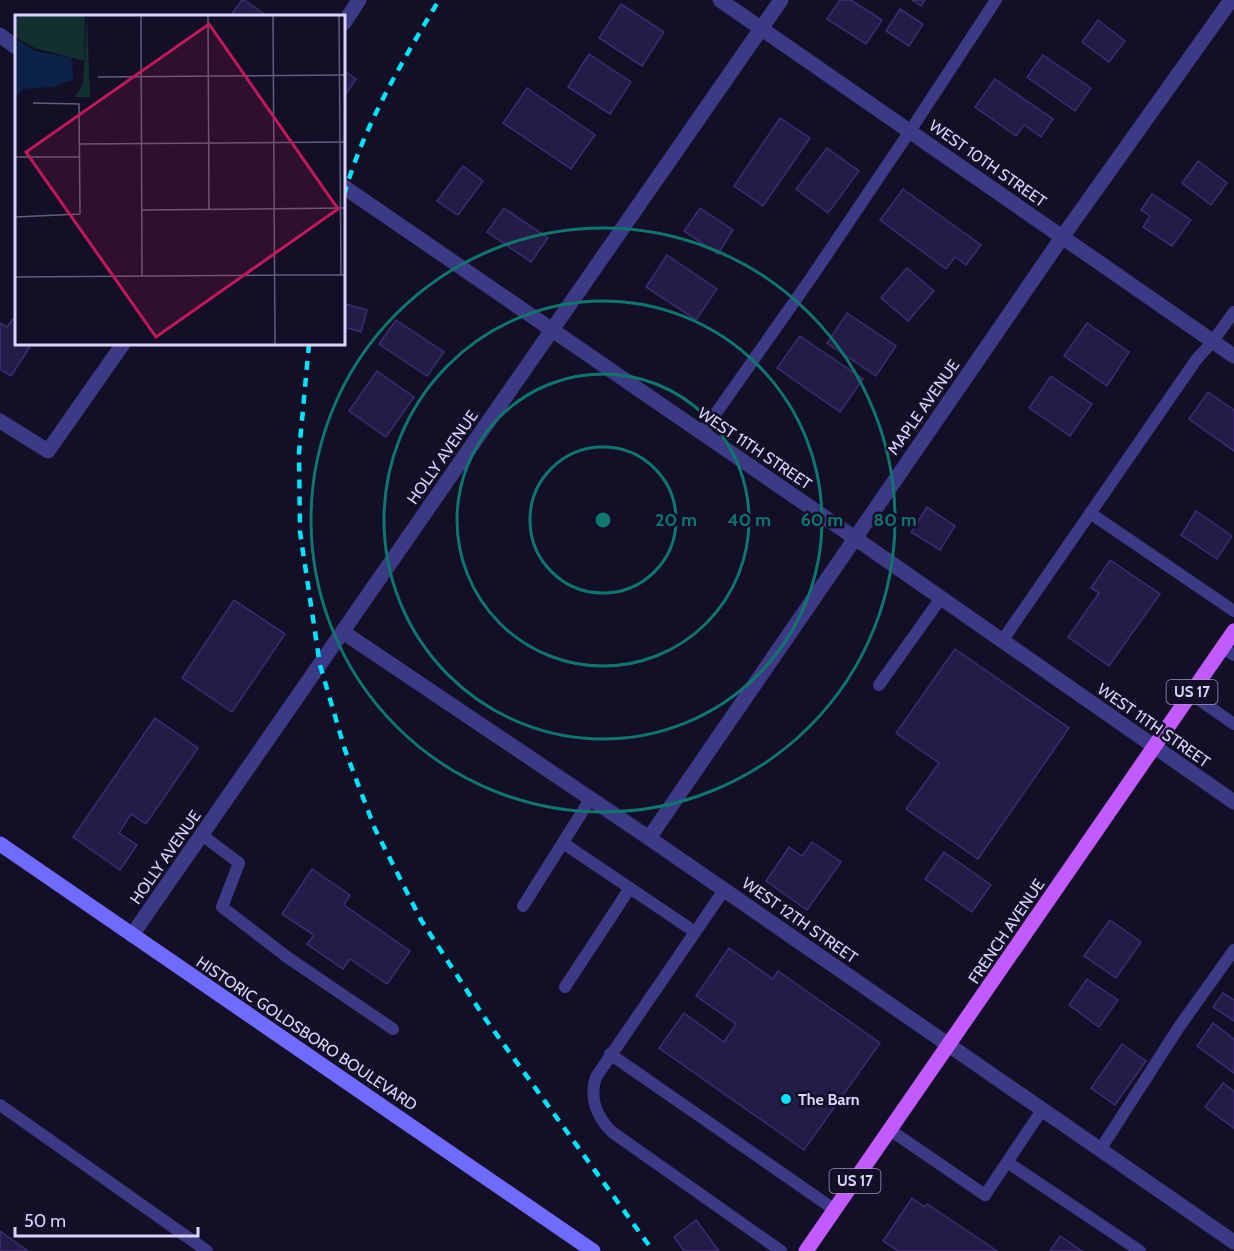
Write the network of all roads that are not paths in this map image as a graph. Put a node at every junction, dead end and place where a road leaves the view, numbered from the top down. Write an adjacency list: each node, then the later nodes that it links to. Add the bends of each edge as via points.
1 (359, 0): 6 (street)
2 (720, 0): 7 (street, WEST 10TH STREET)
3 (781, 0): 7 (street, HOLLY AVENUE)
4 (996, 0): 10 (lane)
5 (1231, 0): 12 (street, MAPLE AVENUE)
6 (345, 21)
7 (761, 29): 10 (street, WEST 10TH STREET); 14 (street, HOLLY AVENUE)
8 (0, 35): 9 (street)
9 (15, 46)
10 (910, 131): 12 (street, WEST 10TH STREET); 19 (lane)
11 (345, 188): 14 (street, WEST 11TH STREET)
12 (1063, 236): 15 (street, WEST 10TH STREET); 21 (street, MAPLE AVENUE)
13 (1234, 312): 15 (lane)
14 (551, 330): 19 (street, WEST 11TH STREET); 24 (street, HOLLY AVENUE)
15 (1213, 341): 17 (street, WEST 10TH STREET); 20 (lane)
16 (122, 345): 18 (street, via 48,451)
17 (1234, 356)
18 (0, 421)
19 (702, 433): 21 (street, WEST 11TH STREET)
20 (1090, 513): 23 (lane); 26 (lane)
21 (855, 538): 22 (street, WEST 11TH STREET); 35 (street, MAPLE AVENUE)
22 (941, 598): 26 (street, WEST 11TH STREET); 28 (lane)
23 (1234, 611)
24 (343, 632): 32 (street, WEST 12TH STREET); 34 (street, HOLLY AVENUE)
25 (1234, 632): 27 (main road, FRENCH AVENUE / US 17)
26 (1002, 641): 31 (street, WEST 11TH STREET)
27 (1229, 652): 29 (main road, FRENCH AVENUE / US 17)
28 (879, 685)
29 (1191, 694): 30 (lane); 31 (main road, FRENCH AVENUE / US 17)
30 (1234, 724)
31 (1154, 747): 33 (street, WEST 11TH STREET); 46 (main road, FRENCH AVENUE / US 17)
32 (591, 798): 35 (street, WEST 12TH STREET); 36 (lane)
33 (1234, 802)
34 (202, 835): 42 (street, HOLLY AVENUE); 45 (lane, via 239,863 222,907)
35 (649, 838): 39 (street, WEST 12TH STREET)
36 (563, 843): 38 (lane); 40 (lane)
37 (0, 844): 42 (street, HISTORIC GOLDSBORO BOULEVARD)
38 (630, 888): 41 (lane); 44 (lane)
39 (724, 890): 41 (lane); 46 (street, WEST 12TH STREET)
40 (523, 906)
41 (695, 932): 47 (lane)
42 (132, 935): 56 (street, HISTORIC GOLDSBORO BOULEVARD)
43 (1234, 950): 51 (lane)
44 (565, 987)
45 (393, 1029)
46 (949, 1046): 49 (street, WEST 12TH STREET); 50 (main road, FRENCH AVENUE / US 17)
47 (610, 1054): 53 (lane); 57 (lane, via 594,1084 594,1101 603,1123)
48 (0, 1106): 55 (lane)
49 (1042, 1110): 51 (street, WEST 12TH STREET); 52 (lane)
50 (890, 1130): 52 (lane, via 985,1195); 53 (main road, FRENCH AVENUE / US 17)
51 (1100, 1150): 54 (street, WEST 12TH STREET)
52 (1007, 1162): 59 (lane)
53 (835, 1210): 58 (main road, FRENCH AVENUE / US 17)
54 (1234, 1242)
55 (207, 1251)
56 (593, 1251)
57 (782, 1251)
58 (806, 1251)
59 (1140, 1251)

